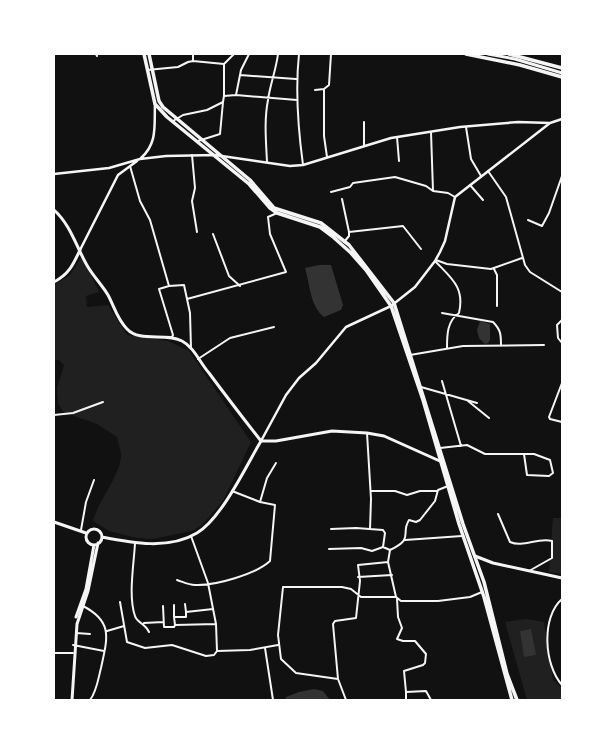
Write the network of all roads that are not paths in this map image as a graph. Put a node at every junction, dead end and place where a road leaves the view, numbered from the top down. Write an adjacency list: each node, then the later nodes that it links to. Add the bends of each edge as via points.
1 (144, 54): 16 (main road)
2 (149, 54): 16 (main road)
3 (193, 54): 13 (street)
4 (234, 54): 14 (street)
5 (249, 54): 19 (street)
6 (278, 54): 20 (street)
7 (299, 54): 22 (street)
8 (331, 54): 25 (street, via 329,86)
9 (466, 54): 21 (main road)
10 (488, 54): 12 (main road)
11 (509, 54): 15 (main road)
12 (493, 55): 17 (main road)
13 (193, 61): 14 (street); 16 (street, via 178,67)
14 (224, 64): 28 (street)
15 (562, 68)
16 (150, 70): 32 (main road); 34 (main road, via 159,101)
17 (562, 73)
18 (54, 75): 23 (street)
19 (240, 75): 20 (street); 27 (street)
20 (274, 77): 22 (street); 29 (street)
21 (562, 77)
22 (296, 79): 30 (street)
23 (55, 83): 24 (street)
24 (54, 88)
25 (324, 89): 26 (street); 45 (street, via 324,136)
26 (316, 90)
27 (236, 95): 28 (street); 29 (street)
28 (224, 96): 31 (street)
29 (268, 98): 30 (street); 48 (street, via 265,124)
30 (297, 100): 50 (street, via 298,134)
31 (222, 102): 34 (street, via 207,110); 40 (street, via 220,134)
32 (155, 104): 34 (main road); 46 (street, via 155,136 150,149)
33 (562, 119): 36 (street)
34 (174, 120): 40 (main road)
35 (364, 122): 41 (street)
36 (550, 124): 37 (street, via 529,122); 51 (street)
37 (466, 127): 38 (street); 53 (street, via 470,159)
38 (431, 132): 39 (street); 56 (street)
39 (397, 137): 41 (street); 47 (street)
40 (200, 141): 42 (main road); 44 (main road)
41 (364, 145): 45 (street)
42 (215, 154): 43 (street); 44 (street); 62 (main road)
43 (192, 155): 46 (street); 64 (street, via 195,188 192,201)
44 (220, 155): 48 (street); 67 (main road, via 250,180 274,208 321,223)
45 (327, 156): 50 (street)
46 (140, 159): 49 (street); 52 (street, via 109,168)
47 (399, 161)
48 (267, 162): 50 (street, via 290,166)
49 (129, 165): 68 (street, via 118,175); 74 (street, via 140,201 150,220)
50 (303, 165)
51 (488, 171): 53 (street); 70 (street, via 506,197)
52 (54, 174)
53 (481, 176): 55 (street)
54 (562, 176): 63 (street, via 549,214 542,226)
55 (470, 185): 58 (street); 60 (street)
56 (433, 191): 57 (street, via 426,186 395,177 353,183 350,187); 58 (street, via 448,193)
57 (331, 192)
58 (455, 197): 71 (street, via 445,240)
59 (342, 199): 65 (street)
60 (483, 200)
61 (54, 210): 68 (main road)
62 (277, 213): 67 (main road, via 320,227); 75 (street, via 268,217 270,234 286,272)
63 (528, 220)
64 (197, 232)
65 (349, 232): 67 (street); 69 (street, via 403,226)
66 (213, 234): 75 (street, via 229,276)
67 (343, 243): 78 (main road)
68 (80, 250): 73 (main road, via 71,270); 84 (main road, via 88,268 106,291 118,317 130,332)
69 (421, 250)
70 (522, 258): 72 (street); 76 (street, via 530,272)
71 (436, 260): 72 (street, via 446,264); 78 (street, via 415,287); 81 (street, via 457,283 460,308)
72 (494, 269): 79 (street, via 497,275)
73 (54, 282)
74 (169, 286): 77 (street, via 184,285); 84 (street, via 160,289)
75 (240, 286): 77 (street)
76 (562, 292)
77 (187, 299): 88 (street)
78 (391, 304): 90 (main road); 103 (street, via 346,327 286,395); 107 (main road)
79 (497, 306)
80 (442, 312): 81 (street)
81 (456, 315): 87 (street, via 493,322 501,334); 89 (street, via 452,318 447,334)
82 (562, 320): 85 (street, via 557,325 558,338)
83 (274, 327): 91 (street, via 230,338)
84 (172, 337): 88 (main road)
85 (562, 342)
86 (544, 345): 87 (street)
87 (501, 346): 89 (street)
88 (191, 348): 91 (main road)
89 (447, 348): 90 (street)
90 (410, 355): 94 (main road)
91 (198, 359): 103 (main road)
92 (442, 381): 95 (street)
93 (562, 383): 101 (street, via 549,415 550,419)
94 (421, 387): 95 (street); 105 (main road)
95 (446, 394): 96 (street); 104 (street)
96 (467, 401): 98 (street); 100 (street)
97 (103, 402): 99 (street, via 74,413)
98 (477, 404)
99 (54, 414)
100 (489, 418)
101 (562, 422)
102 (367, 433): 103 (main road, via 332,431 276,441); 107 (main road, via 401,442); 112 (street)
103 (261, 441): 111 (main road)
104 (461, 446): 105 (street); 106 (street, via 467,445 485,454)
105 (440, 448): 107 (main road)
106 (524, 454): 106 (street, via 534,454 550,460 552,473 549,476 527,475)
107 (442, 462): 110 (main road); 131 (main road)
108 (276, 463): 114 (street, via 267,478)
109 (94, 480): 119 (street, via 86,502)
110 (448, 486): 113 (street); 121 (main road)
111 (232, 491): 114 (street); 122 (main road, via 204,528)
112 (371, 491): 113 (street, via 395,491 408,495 420,491); 118 (street)
113 (437, 491): 124 (street, via 435,501 420,520 408,522 407,536)
114 (260, 502): 138 (street, via 276,506 270,561 254,571)
115 (498, 514): 133 (street, via 510,542 516,544 552,541 552,558)
116 (54, 522): 119 (main road)
117 (331, 529): 118 (street)
118 (370, 529): 128 (street, via 385,531)
119 (81, 530): 120 (main road)
120 (86, 533): 123 (main road, via 96,529); 127 (main road, via 87,541)
121 (463, 535): 124 (street); 131 (main road)
122 (191, 536): 126 (main road, via 164,542); 138 (street)
123 (102, 537): 125 (main road); 126 (main road)
124 (404, 540): 130 (street)
125 (98, 543): 127 (main road); 146 (main road)
126 (135, 543): 152 (street, via 132,590 134,615)
127 (94, 545): 160 (main road, via 86,589 76,617)
128 (383, 547): 129 (street, via 372,551 361,548); 130 (street)
129 (329, 549)
130 (390, 550): 132 (street)
131 (472, 555): 133 (main road); 139 (main road); 177 (main road, via 484,582)
132 (388, 562): 134 (street); 135 (street, via 359,564)
133 (528, 571): 136 (main road)
134 (392, 575): 135 (street); 141 (street)
135 (358, 577): 140 (street)
136 (562, 578)
137 (177, 580): 138 (street, via 196,585)
138 (208, 583): 148 (street)
139 (482, 592): 141 (street, via 470,597 438,601); 176 (main road)
140 (358, 593): 141 (street, via 365,597); 161 (street, via 342,587 283,587); 167 (street, via 356,618 335,621 333,624)
141 (397, 598): 169 (street, via 398,617 402,628 397,639 415,641 426,654 423,665 404,671)
142 (562, 599): 168 (street, via 549,622 547,631 552,668)
143 (120, 602): 154 (street)
144 (185, 604): 149 (street)
145 (174, 605): 150 (street)
146 (83, 606): 156 (street, via 98,614); 158 (main road, via 78,616)
147 (163, 606): 151 (street)
148 (213, 609): 149 (street); 153 (street)
149 (186, 612): 150 (street, via 186,617)
150 (174, 617): 155 (street)
151 (164, 622): 152 (street); 155 (street, via 164,627)
152 (142, 623): 157 (street, via 147,626)
153 (216, 624): 155 (street); 164 (street)
154 (124, 626): 156 (street); 164 (street, via 127,642 145,648 172,645 206,656 214,655)
155 (175, 626)
156 (107, 631): 163 (street)
157 (149, 632)
158 (76, 633): 159 (street); 160 (main road)
159 (90, 634)
160 (74, 645): 163 (street); 165 (main road); 170 (main road)
161 (278, 645): 162 (street); 167 (street, via 281,659 296,673)
162 (265, 648): 164 (street); 172 (street)
163 (104, 651): 171 (street, via 94,695)
164 (218, 651)
165 (73, 653): 166 (street); 170 (main road)
166 (54, 654)
167 (338, 678): 173 (street)
168 (562, 685)
169 (406, 692): 174 (street); 175 (street, via 426,691)
170 (71, 700)
171 (90, 700)
172 (273, 700)
173 (346, 700)
174 (406, 700)
175 (431, 700)
176 (512, 700)
177 (516, 700)

